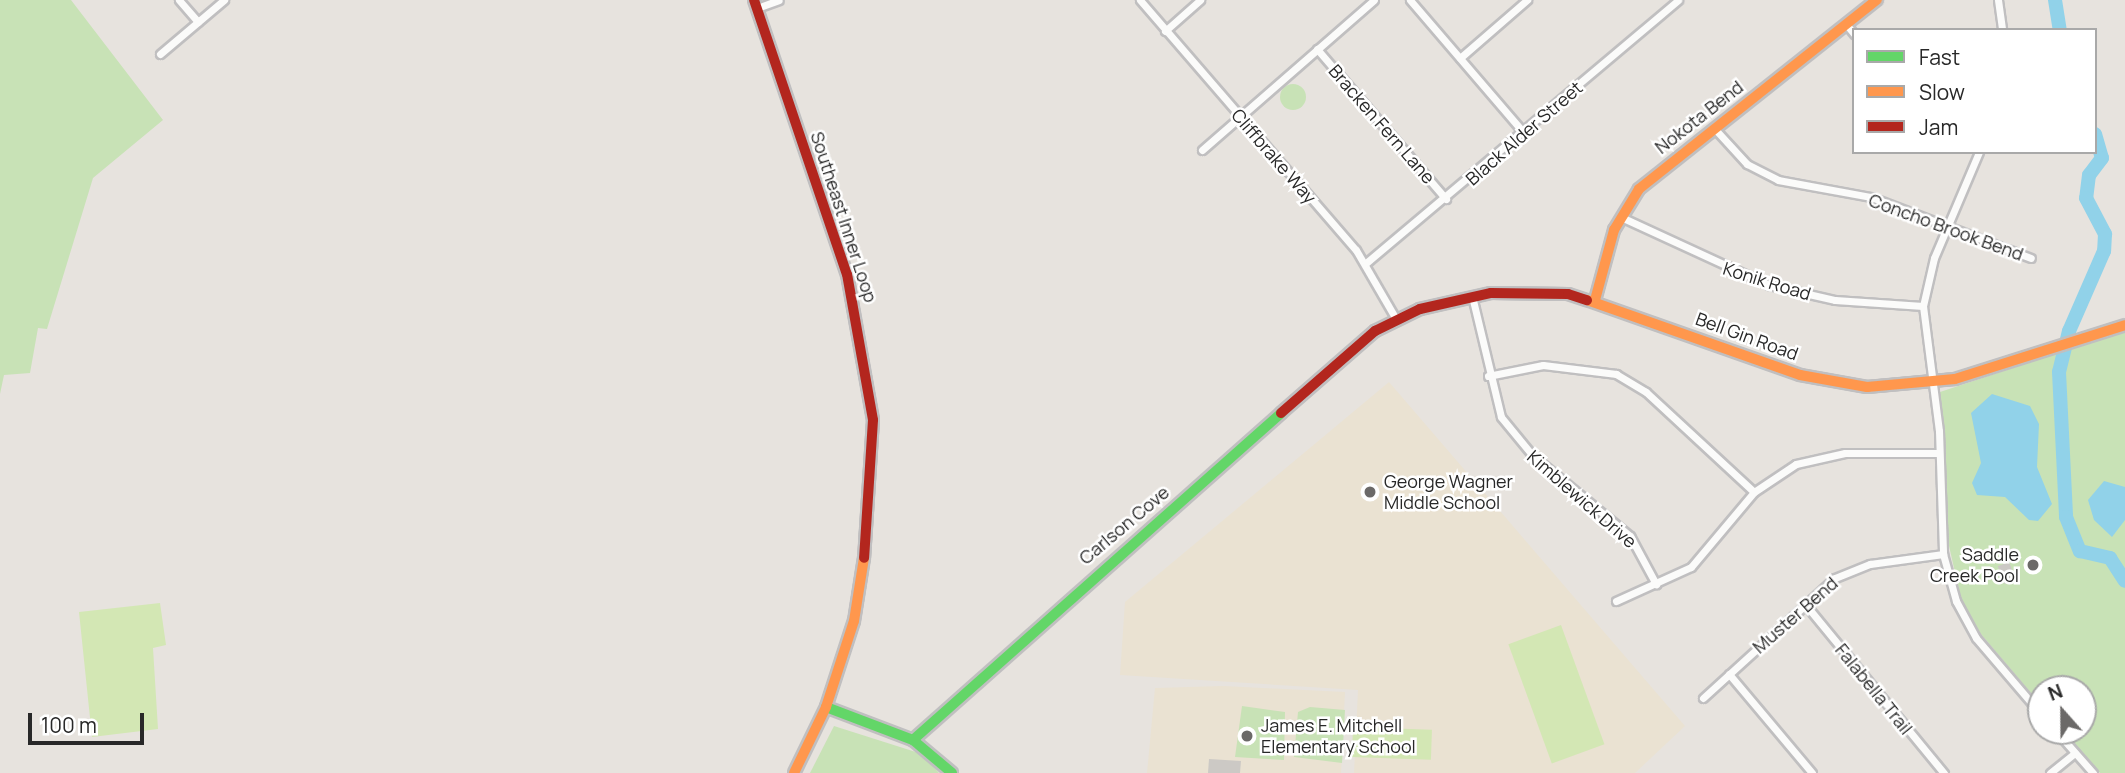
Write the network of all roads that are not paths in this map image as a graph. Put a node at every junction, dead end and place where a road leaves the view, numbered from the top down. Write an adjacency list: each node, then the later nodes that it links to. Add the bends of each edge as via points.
1 (179, 0): 13 (street)
2 (224, 0): 13 (street)
3 (779, 0): 12 (street)
4 (1140, 0): 16 (street, Cliffbrake Way)
5 (1200, 0): 16 (street)
6 (1374, 0): 18 (street)
7 (1410, 0): 20 (street)
8 (1527, 0): 20 (street)
9 (1678, 0): 23 (street, Black Alder Street)
10 (1877, 0): 14 (street, Nokota Bend)
11 (1998, 0): 15 (street)
12 (755, 4): 48 (street, Southeast Inner Loop, via 847,274 873,420 868,552 854,621)
13 (198, 22): 19 (street)
14 (1846, 24): 17 (street); 22 (street, Nokota Bend)
15 (2002, 28)
16 (1165, 31): 21 (street, Cliffbrake Way)
17 (1852, 32)
18 (1317, 49): 21 (street); 26 (street, Bracken Fern Lane)
19 (160, 54)
20 (1460, 58): 23 (street)
21 (1240, 117): 24 (street); 30 (street, Cliffbrake Way)
22 (1714, 128): 27 (street, Nokota Bend, via 1639,189); 28 (street, Concho Brook Bend, via 1747,164 1778,180 1871,197)
23 (1524, 133): 26 (street, Black Alder Street)
24 (1202, 150)
25 (1978, 154): 28 (street)
26 (1446, 199): 30 (street, Black Alder Street)
27 (1621, 218): 32 (street, Nokota Bend); 33 (street, Konik Road, via 1769,285 1835,300)
28 (1948, 226): 29 (street, Concho Brook Bend); 33 (street)
29 (2031, 258)
30 (1366, 263): 34 (street, Cliffbrake Way)
31 (1472, 296): 32 (street, Bell Gin Road, via 1537,290); 34 (street, Bell Gin Road); 37 (street, Kimblewick Drive)
32 (1595, 300): 38 (street, Bell Gin Road, via 1800,375 1867,387)
33 (1923, 306): 38 (street)
34 (1396, 319): 36 (street, Bell Gin Road)
35 (2125, 325): 38 (street, Bell Gin Road)
36 (1364, 342): 49 (street, Carlson Cove, via 981,673)
37 (1488, 376): 40 (street, via 1543,365 1615,374 1646,392); 42 (street, Kimblewick Drive, via 1510,430 1630,536)
38 (1932, 384): 39 (street)
39 (1939, 453): 40 (street, via 1821,457 1781,471); 41 (street)
40 (1754, 492): 42 (street, via 1704,555)
41 (1942, 554): 44 (street, Muster Bend, via 1851,570); 46 (street, via 1970,628)
42 (1656, 584): 43 (street)
43 (1616, 601)
44 (1805, 604): 45 (street, Muster Bend); 55 (street, Falabella Trail)
45 (1729, 674): 47 (street, Muster Bend); 54 (street)
46 (2027, 696)
47 (1703, 698)
48 (826, 707): 49 (street); 52 (street, Southeast Inner Loop)
49 (913, 740): 53 (street)
50 (2068, 745): 51 (street)
51 (2075, 753): 56 (street); 57 (street)
52 (794, 773)
53 (952, 773)
54 (1812, 773)
55 (1944, 773)
56 (2050, 773)
57 (2093, 773)

